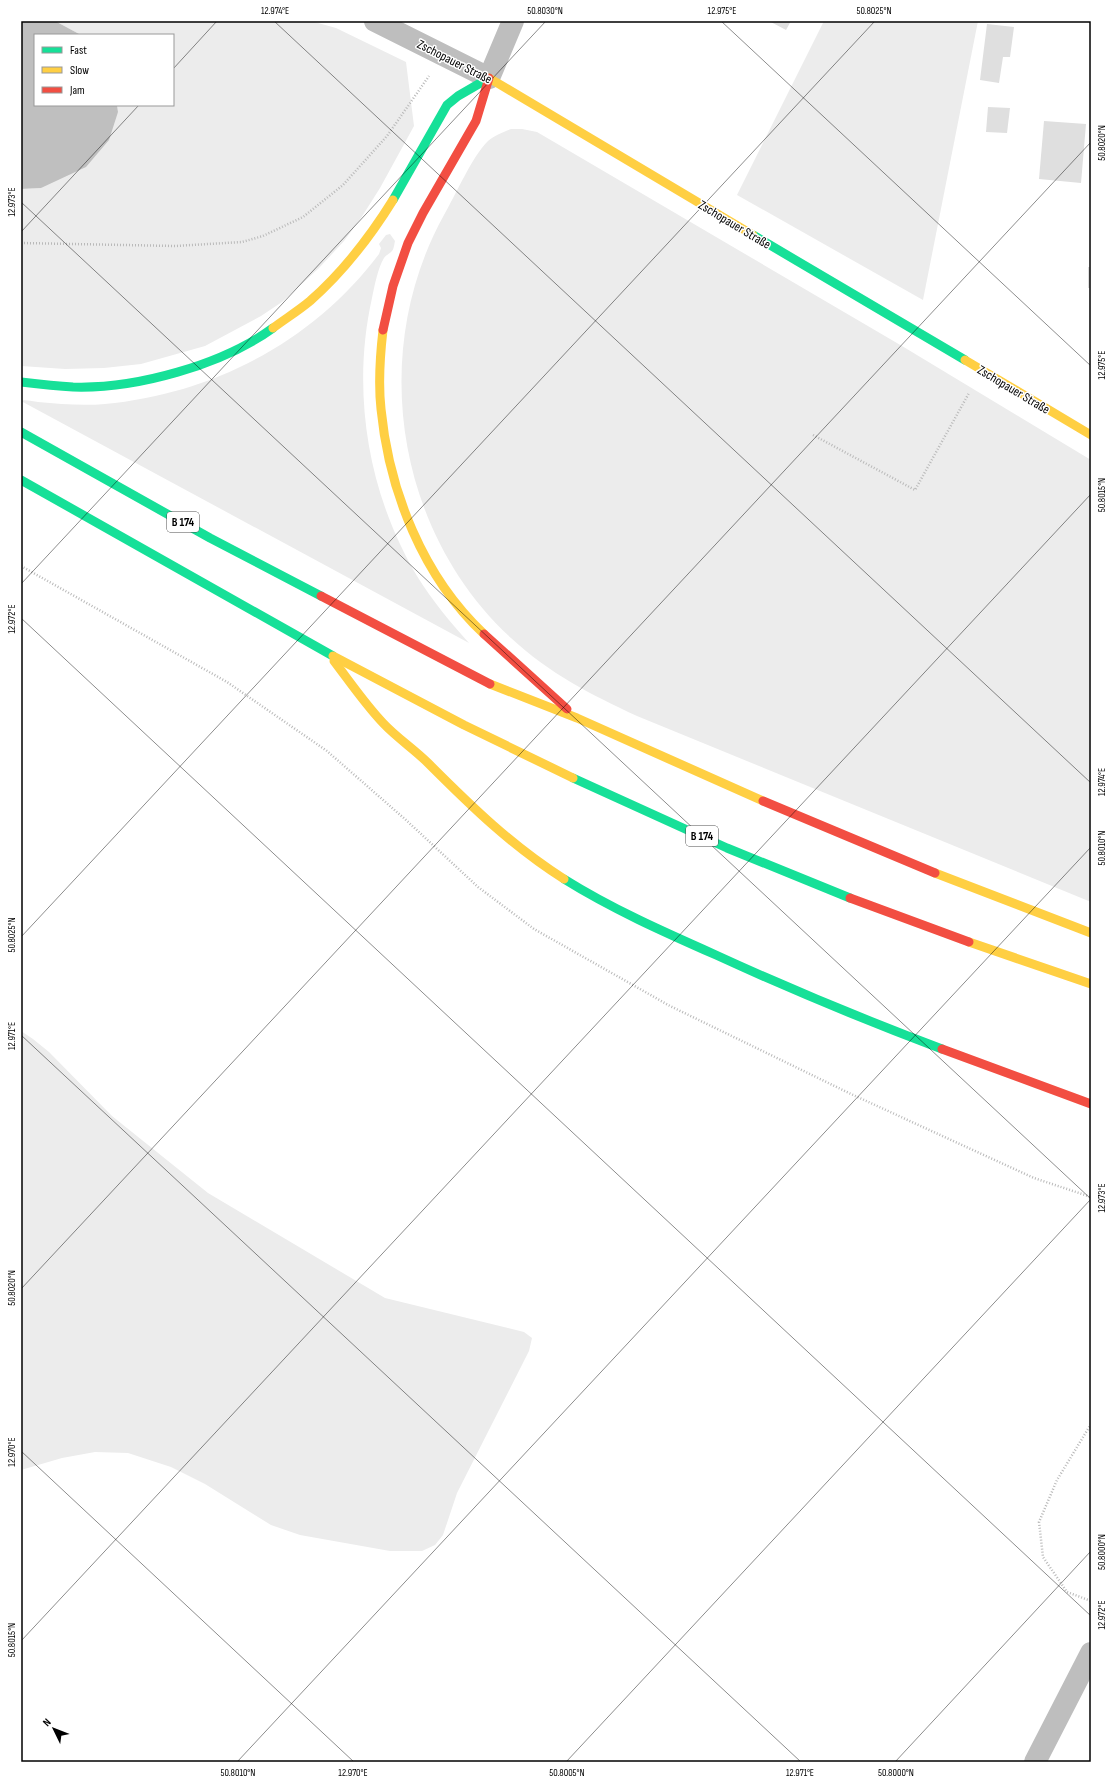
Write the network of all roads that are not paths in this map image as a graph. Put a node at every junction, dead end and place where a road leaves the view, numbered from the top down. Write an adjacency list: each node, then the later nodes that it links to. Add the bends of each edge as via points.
1 (375, 21): 3 (street, Zschopauer Straße)
2 (513, 21): 3 (street)
3 (489, 78): 4 (main road, via 450,102 392,200 355,255 326,287 299,311 270,331 198,367 166,376 88,387); 6 (main road, Zschopauer Straße); 9 (main road, via 474,125 422,212 397,274 383,330 380,360 382,425 387,457 402,508 438,578 470,620)
4 (21, 382)
5 (21, 432): 9 (main road, B 174, via 210,538 468,674)
6 (1091, 434)
7 (21, 480): 8 (main road, B 174)
8 (328, 654): 11 (main road, B 174, via 479,732 676,825 888,913); 12 (main road, via 384,724 420,755 474,810 522,850 582,890 634,918 745,969 876,1024)
9 (577, 718): 10 (main road, B 174, via 724,785 910,863)
10 (1091, 932)
11 (1091, 984)
12 (1091, 1104)
13 (1091, 1656): 14 (street)
14 (1036, 1762)

